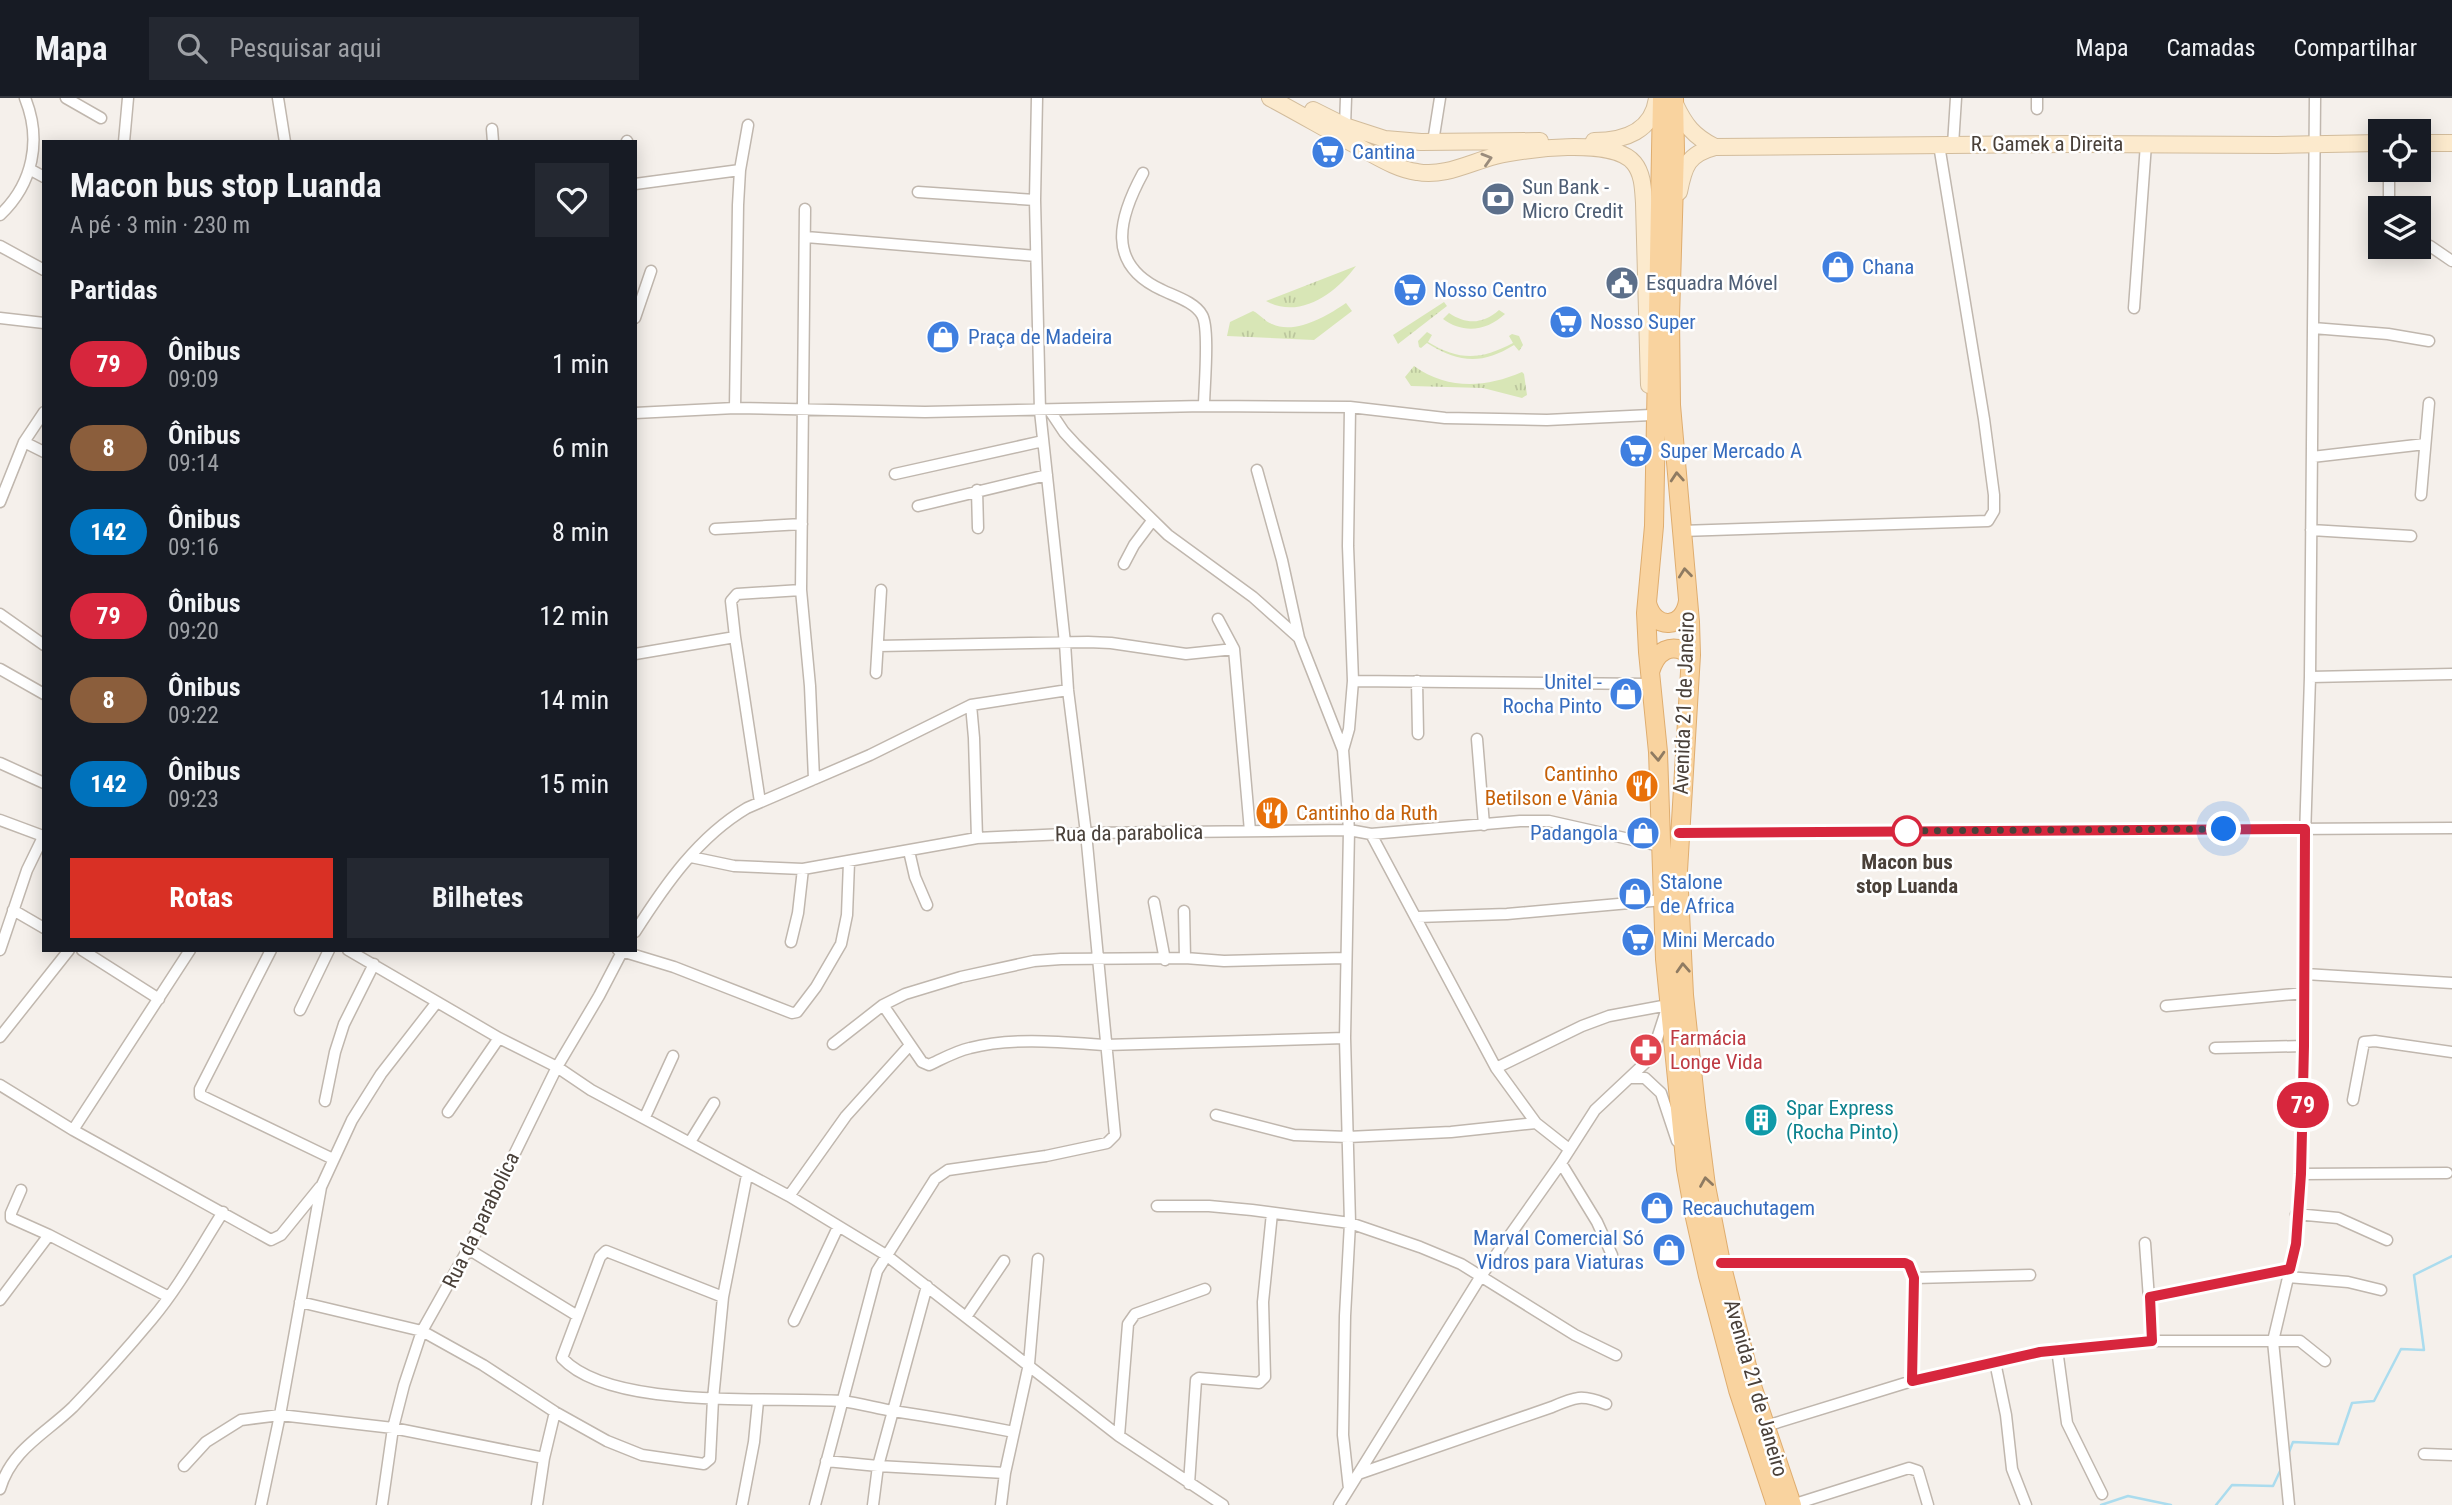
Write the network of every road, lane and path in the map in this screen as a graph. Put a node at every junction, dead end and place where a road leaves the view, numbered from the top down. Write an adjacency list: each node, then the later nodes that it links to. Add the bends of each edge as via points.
1 (25, 98): 28 (street, via 34,131)
2 (66, 98): 13 (street)
3 (128, 98): 17 (street)
4 (278, 98): 18 (street)
5 (1037, 98): 35 (street)
6 (1270, 98): 31 (main road, via 1378,158)
7 (1290, 98): 15 (main road)
8 (1346, 98): 15 (street)
9 (1440, 98): 20 (street)
10 (1956, 98): 26 (street)
11 (2315, 98): 25 (street)
12 (1666, 99): 20 (main road, via 1635,133 1603,141); 27 (main road, via 1694,135); 38 (main road, Avenida 21 de Janeiro, via 1675,150); 65 (main road, Avenida 21 de Janeiro)
13 (101, 118)
14 (748, 125): 29 (street)
15 (1345, 126): 20 (main road, via 1385,139)
16 (492, 129): 19 (street)
17 (124, 140)
18 (285, 140)
19 (493, 140)
20 (1427, 142): 31 (main road, via 1435,158 1430,169)
21 (2368, 143): 25 (main road, R. Gamek a Direita)
22 (2431, 143): 23 (main road)
23 (2452, 143)
24 (2146, 144): 25 (main road, R. Gamek a Direita); 26 (main road, R. Gamek a Direita); 46 (street)
25 (2316, 144): 50 (street)
26 (1946, 145): 27 (main road, R. Gamek a Direita); 79 (street, via 1994,495 1994,511 1988,521)
27 (1715, 146): 38 (main road, via 1688,162)
28 (31, 170): 32 (street); 37 (street)
29 (740, 170): 33 (street); 55 (street)
30 (1143, 173): 53 (street, via 1131,194 1121,243 1148,284 1195,307 1203,316)
31 (1420, 173): 60 (main road, one-way to 60, via 1441,173 1526,151 1604,148 1632,160 1642,180 1644,203)
32 (42, 176)
33 (637, 184)
34 (918, 192): 35 (street)
35 (1035, 200): 42 (street)
36 (805, 209): 39 (street)
37 (0, 215)
38 (1671, 236): 79 (main road, Avenida 21 de Janeiro, one-way to 38, via 1671,405)
39 (806, 237): 42 (street); 56 (street)
40 (0, 246): 44 (street)
41 (2431, 247): 43 (street)
42 (1036, 256): 57 (street)
43 (2452, 261)
44 (42, 269)
45 (652, 271): 47 (street)
46 (2134, 308)
47 (637, 312)
48 (0, 318): 49 (street)
49 (42, 323)
50 (2313, 328): 51 (street); 66 (street)
51 (2430, 341)
52 (2429, 403): 63 (street)
53 (1203, 406): 54 (street); 57 (street)
54 (1350, 407): 60 (street, via 1445,418); 101 (street, via 1348,546)
55 (735, 408): 56 (street); 58 (street)
56 (802, 409): 57 (street); 75 (street)
57 (1045, 411): 61 (street); 74 (street)
58 (637, 413)
59 (42, 415): 62 (street)
60 (1651, 415): 65 (main road)
61 (1043, 441): 68 (street); 69 (street)
62 (24, 442): 64 (street); 72 (street)
63 (2425, 444): 66 (street); 71 (street)
64 (42, 451)
65 (1656, 457): 85 (main road, Avenida 21 de Janeiro)
66 (2312, 457): 78 (street)
67 (1257, 470): 89 (street)
68 (895, 474)
69 (1047, 475): 70 (street); 90 (street)
70 (977, 490): 73 (street); 76 (street)
71 (2421, 495)
72 (0, 502)
73 (918, 506)
74 (1152, 521): 81 (street); 89 (street)
75 (802, 524): 77 (street); 82 (street)
76 (978, 527)
77 (715, 529)
78 (2311, 530): 80 (street); 99 (street)
79 (1681, 531): 84 (main road, Avenida 21 de Janeiro, one-way to 79)
80 (2412, 536)
81 (1124, 564)
82 (801, 590): 88 (street, via 737,594 731,601); 110 (street)
83 (881, 590): 92 (street)
84 (1688, 601): 85 (main road, via 1685,614 1668,623 1656,620); 95 (main road, Avenida 21 de Janeiro)
85 (1647, 603): 100 (main road, Avenida 21 de Janeiro)
86 (0, 614): 91 (street)
87 (1218, 619): 93 (street)
88 (735, 637): 94 (street); 112 (street)
89 (1299, 638): 108 (street)
90 (1066, 643): 92 (street); 93 (street, via 1111,643 1186,654); 103 (street)
91 (42, 644)
92 (878, 646): 97 (street)
93 (1234, 649): 118 (street)
94 (637, 654)
95 (1691, 655): 100 (main road, via 1679,648 1666,649 1656,657); 120 (main road, Avenida 21 de Janeiro)
96 (0, 669): 104 (street)
97 (876, 673)
98 (2452, 674): 99 (street)
99 (2310, 677): 116 (street)
100 (1650, 678): 102 (street); 125 (main road, Avenida 21 de Janeiro, one-way to 125, via 1658,752)
101 (1353, 681): 102 (street); 108 (street)
102 (1417, 681): 106 (street)
103 (1068, 690): 105 (street); 119 (street)
104 (42, 693)
105 (971, 705): 110 (street); 123 (street)
106 (1418, 734)
107 (1478, 739): 114 (street)
108 (1343, 750): 117 (street)
109 (0, 763): 111 (street)
110 (814, 779): 112 (street)
111 (42, 782)
112 (760, 802): 127 (street, via 730,818)
113 (0, 820): 122 (street)
114 (1484, 825): 121 (street, Rua da parabolica); 125 (street, Rua da parabolica, via 1549,821)
115 (2452, 828): 116 (street)
116 (2305, 829): 120 (street); 153 (street)
117 (1349, 830): 118 (street, Rua da parabolica); 121 (street, Rua da parabolica); 149 (street)
118 (1250, 831): 119 (street, Rua da parabolica)
119 (1086, 832): 123 (street, Rua da parabolica); 150 (street)
120 (1679, 833): 210 (main road, Avenida 21 de Janeiro, one-way to 120, via 1706,1186 1685,1004)
121 (1371, 834): 135 (street)
122 (42, 835)
123 (977, 838): 126 (street, Rua da parabolica)
124 (42, 840): 133 (street)
125 (1660, 846): 130 (main road, Avenida 21 de Janeiro)
126 (909, 852): 128 (street, Rua da parabolica); 132 (street)
127 (691, 857): 129 (street, Rua da parabolica, via 734,866); 137 (street, via 669,879)
128 (849, 862): 129 (street, Rua da parabolica); 147 (street, via 841,944 797,1012)
129 (803, 869): 138 (street)
130 (1663, 900): 135 (street); 159 (main road, Avenida 21 de Janeiro)
131 (1154, 902): 151 (street)
132 (927, 905)
133 (13, 910): 136 (street); 139 (street)
134 (1184, 911): 148 (street)
135 (1417, 917): 173 (street)
136 (42, 927)
137 (637, 929)
138 (791, 942)
139 (0, 950)
140 (67, 952): 162 (street)
141 (85, 952): 156 (street)
142 (189, 952): 156 (street)
143 (270, 952): 187 (street, via 200,1095)
144 (328, 952): 161 (street)
145 (353, 952): 152 (street)
146 (621, 952): 172 (street, Rua da parabolica)
147 (624, 952)
148 (1185, 958): 149 (street); 151 (street)
149 (1346, 958): 164 (street)
150 (1097, 960): 151 (street); 158 (street, via 1009,966 928,985); 167 (street)
151 (1165, 960)
152 (374, 964): 157 (street); 177 (street, via 344,1024)
153 (2305, 974): 154 (street); 155 (street)
154 (2452, 983)
155 (2305, 993): 160 (street); 168 (street)
156 (159, 999): 183 (street)
157 (438, 1002): 163 (street); 187 (street, via 381,1074)
158 (883, 1005): 165 (street); 166 (street)
159 (1668, 1005): 173 (street, via 1609,1016); 174 (street, via 1653,1051); 189 (main road, Avenida 21 de Janeiro)
160 (2166, 1006)
161 (300, 1010)
162 (0, 1037)
163 (499, 1038): 172 (street); 179 (street)
164 (1345, 1038): 167 (street); 184 (street)
165 (833, 1044)
166 (910, 1045): 167 (street, via 929,1065 968,1048 991,1044); 195 (street, via 846,1116)
167 (1105, 1045): 206 (street, via 1112,1141 948,1170 934,1180)
168 (2304, 1046): 169 (street); 191 (street)
169 (2215, 1048)
170 (2452, 1052): 176 (street, via 2364,1042)
171 (673, 1056): 181 (street)
172 (557, 1067): 181 (street); 205 (street, Rua da parabolica)
173 (1496, 1068): 182 (street)
174 (1626, 1078): 186 (street, via 1595,1110); 189 (street, via 1645,1078 1661,1093)
175 (0, 1084): 183 (street)
176 (2353, 1100)
177 (325, 1101)
178 (714, 1103): 185 (street)
179 (448, 1112)
180 (1216, 1115): 184 (street, via 1294,1135)
181 (645, 1117): 185 (street)
182 (1536, 1123): 184 (street); 186 (street)
183 (73, 1130): 197 (street)
184 (1348, 1138): 200 (street)
185 (690, 1142): 192 (street)
186 (1569, 1149): 188 (street)
187 (333, 1159): 193 (street)
188 (1561, 1163): 207 (street); 213 (street)
189 (1686, 1169): 267 (main road, Avenida 21 de Janeiro, via 1726,1349)
190 (2447, 1173): 191 (street)
191 (2301, 1174): 199 (street)
192 (747, 1175): 195 (street); 219 (street)
193 (321, 1187): 197 (street, via 271,1240); 222 (street)
194 (21, 1191): 202 (street, via 11,1218)
195 (789, 1196): 201 (street)
196 (1157, 1206): 198 (street)
197 (223, 1212): 218 (street)
198 (1272, 1213): 200 (street); 254 (street, via 1263,1302 1265,1377 1259,1383 1196,1380)
199 (2296, 1214): 203 (street, via 2338,1218); 211 (street, via 2296,1244)
200 (1350, 1223): 213 (street, via 1420,1247); 256 (street, via 1343,1413)
201 (838, 1227): 206 (street); 225 (street)
202 (49, 1235): 218 (street); 221 (street)
203 (2387, 1240)
204 (2145, 1243): 220 (street)
205 (468, 1249): 223 (street); 226 (street, Rua da parabolica)
206 (886, 1255): 215 (street); 237 (street, via 877,1271)
207 (1612, 1255)
208 (1038, 1259): 233 (street)
209 (1004, 1261): 224 (street)
210 (1721, 1263): 214 (street, via 1905,1263); 242 (main road, Avenida 21 de Janeiro)
211 (2289, 1273): 217 (street); 220 (street); 228 (street)
212 (2030, 1275): 214 (street)
213 (1481, 1276): 230 (street); 253 (street)
214 (1914, 1278): 234 (street)
215 (927, 1286): 224 (street); 239 (street)
216 (1205, 1289): 245 (street, via 1130,1318)
217 (2381, 1290)
218 (169, 1297): 255 (street, via 86,1393 22,1450)
219 (723, 1297): 223 (street, via 607,1251 600,1257); 235 (street)
220 (2150, 1297): 227 (street)
221 (0, 1300)
222 (300, 1302): 226 (street); 241 (street)
223 (576, 1315): 235 (street, via 562,1358 589,1377 638,1390)
224 (966, 1317): 233 (street)
225 (794, 1321)
226 (422, 1331): 240 (street, via 483,1364); 243 (street, Rua da parabolica)
227 (2152, 1341): 228 (street); 229 (street)
228 (2273, 1342): 231 (street, via 2304,1343); 271 (street)
229 (2057, 1349): 232 (street); 257 (street, via 2067,1423)
230 (1616, 1356)
231 (2325, 1361)
232 (1995, 1362): 234 (street); 270 (street, via 2012,1469)
233 (1028, 1364): 244 (street); 245 (street)
234 (1912, 1381): 242 (street)
235 (713, 1399): 236 (street); 240 (street, via 710,1459 704,1464 642,1455)
236 (758, 1401): 237 (street); 261 (street)
237 (842, 1401): 239 (street); 249 (street)
238 (1606, 1404): 253 (street, via 1583,1396 1569,1399)
239 (892, 1411): 244 (street); 251 (street)
240 (555, 1412): 248 (street)
241 (280, 1415): 243 (street); 250 (street, via 242,1420 206,1442); 258 (street)
242 (1766, 1426): 268 (main road, Avenida 21 de Janeiro)
243 (393, 1428): 248 (street); 259 (street, Rua da parabolica)
244 (1014, 1432): 252 (street)
245 (1119, 1436): 254 (street)
246 (2424, 1454): 247 (street)
247 (2452, 1455)
248 (544, 1458): 260 (street)
249 (826, 1461): 251 (street); 262 (street)
250 (184, 1466)
251 (878, 1466): 252 (street); 263 (street)
252 (1006, 1473): 264 (street)
253 (1361, 1473): 256 (street)
254 (1189, 1484): 265 (street)
255 (0, 1489)
256 (1349, 1489): 266 (street)
257 (2102, 1494)
258 (261, 1505)
259 (382, 1505)
260 (537, 1505)
261 (742, 1505)
262 (815, 1505)
263 (873, 1505)
264 (1001, 1505)
265 (1223, 1505)
266 (1339, 1505)
267 (1776, 1505)
268 (1792, 1505): 269 (street, via 1909,1468 1918,1471)
269 (1928, 1505)
270 (2026, 1505)
271 (2288, 1505)

